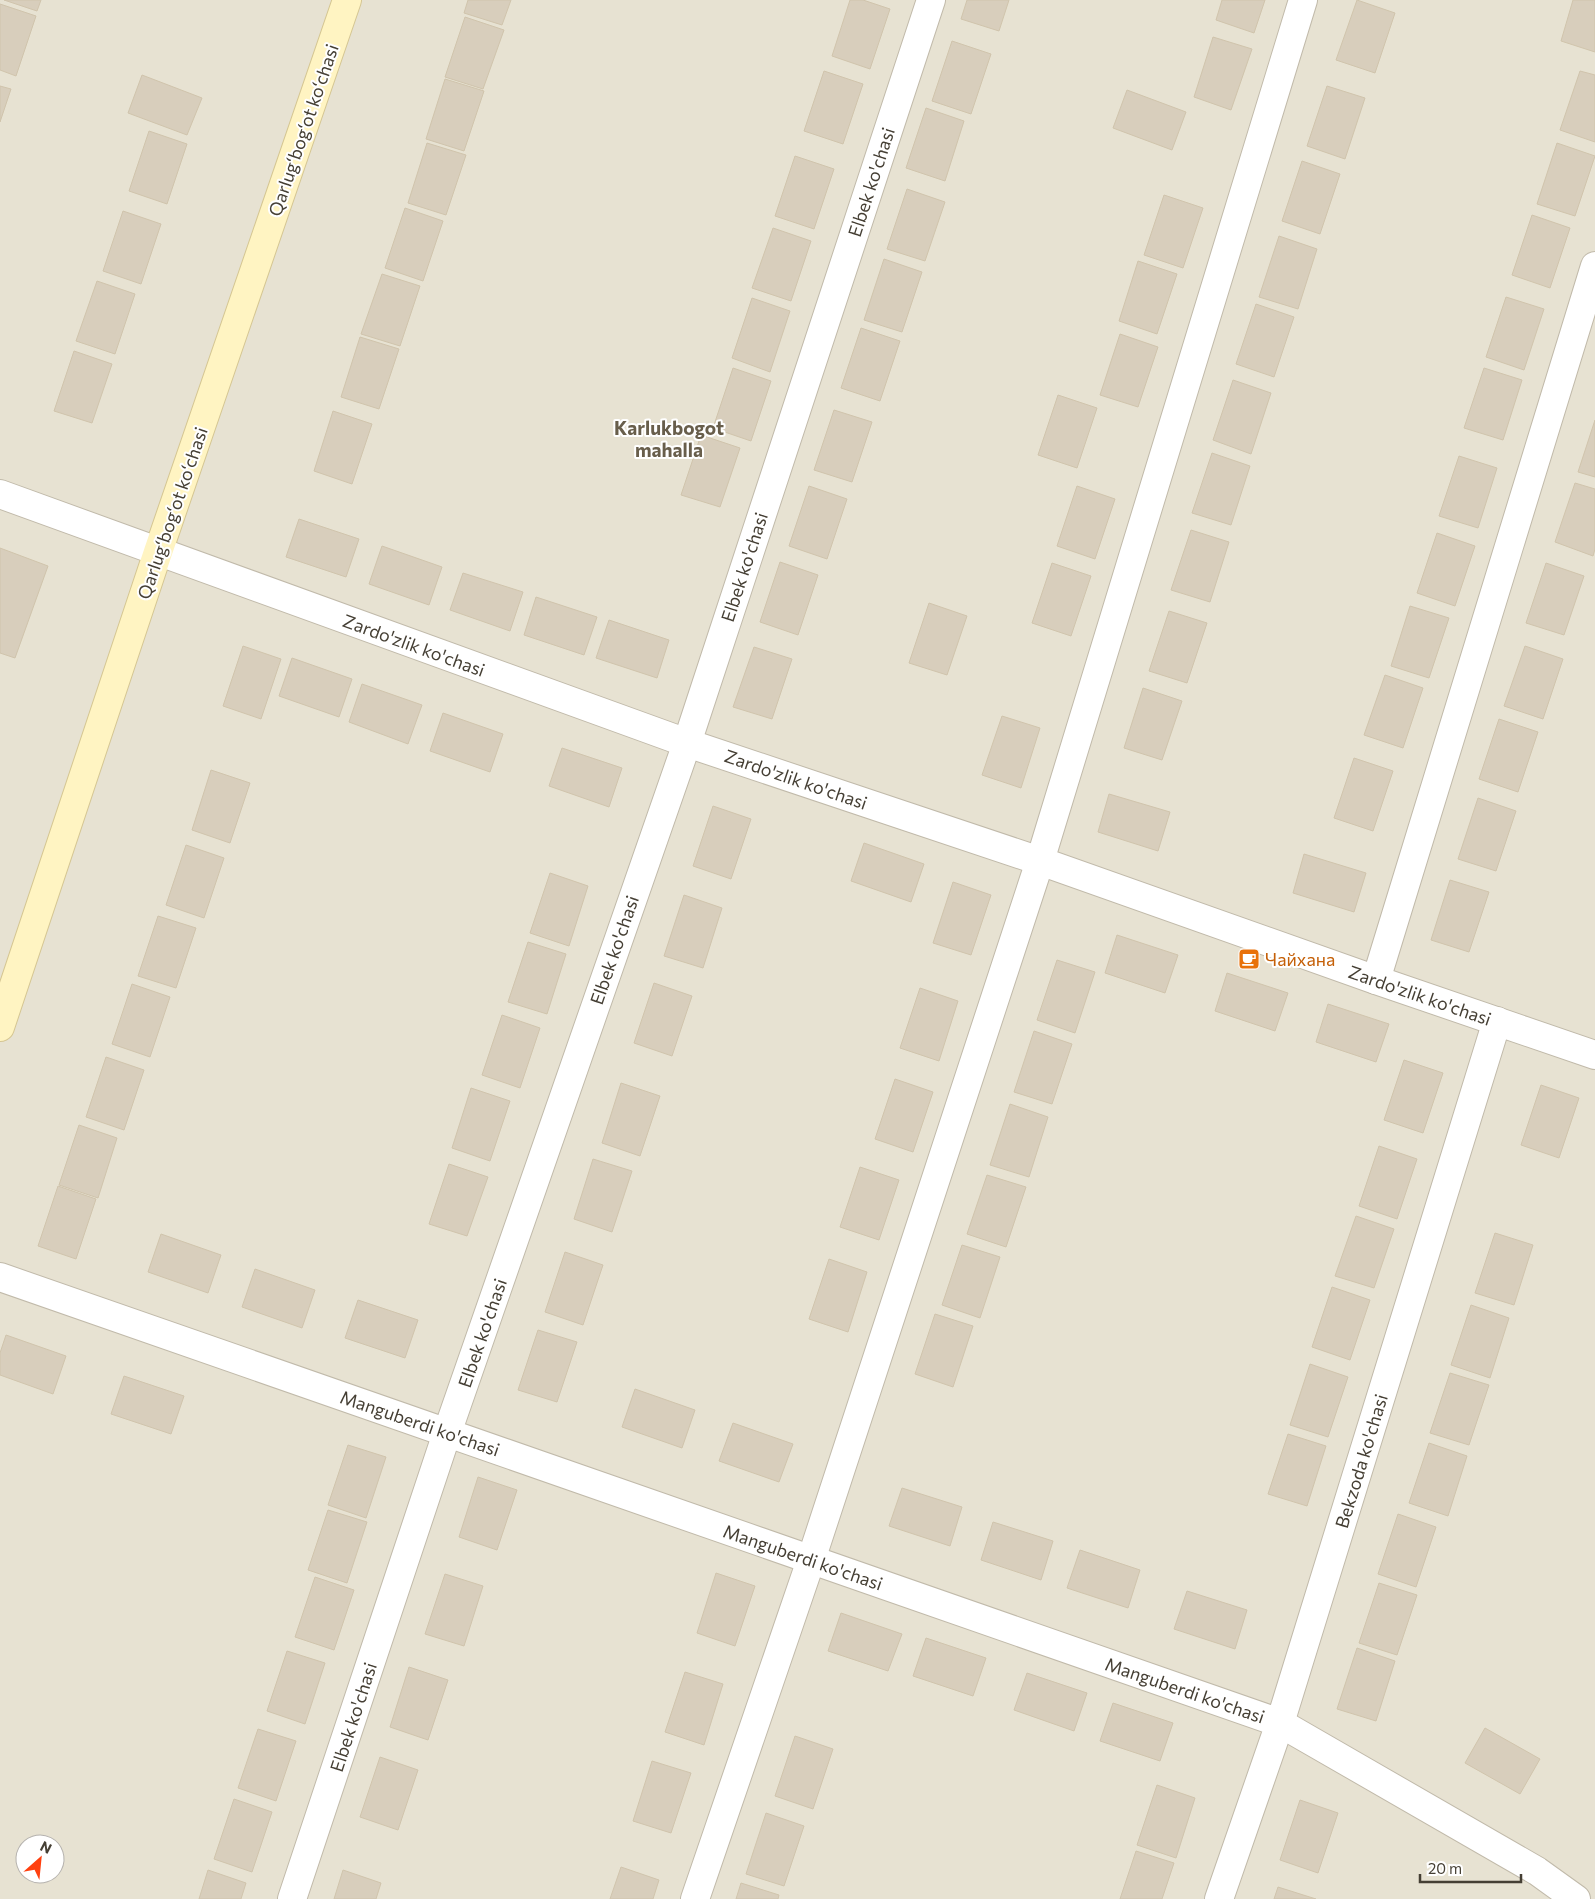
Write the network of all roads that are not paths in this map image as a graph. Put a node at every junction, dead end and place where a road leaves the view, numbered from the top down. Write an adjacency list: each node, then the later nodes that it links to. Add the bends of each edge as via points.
1 (348, 0): 6 (main road, Qarlug‘bog‘ot ko‘chasi)
2 (931, 0): 7 (street, Elbek ko'chasi)
3 (1303, 0): 8 (street)
4 (1595, 266): 9 (street)
5 (0, 494): 6 (street, Zardo'zlik ko'chasi)
6 (158, 552): 7 (street, Zardo'zlik ko'chasi); 11 (main road, Qarlug‘bog‘ot ko‘chasi)
7 (686, 743): 8 (street, Zardo'zlik ko'chasi); 14 (street, Elbek ko'chasi)
8 (1040, 861): 9 (street, Zardo'zlik ko'chasi); 15 (street)
9 (1376, 980): 10 (street, Zardo'zlik ko'chasi)
10 (1497, 1021): 12 (street, Zardo'zlik ko'chasi); 16 (street, Bekzoda ko'chasi)
11 (0, 1027)
12 (1595, 1055)
13 (0, 1277): 14 (street, Manguberdi ko'chasi)
14 (447, 1433): 15 (street, Manguberdi ko'chasi); 17 (street, Elbek ko'chasi)
15 (811, 1560): 16 (street, Manguberdi ko'chasi); 18 (street)
16 (1280, 1724): 19 (street, Bekzoda ko'chasi); 20 (street, Manguberdi ko'chasi, via 1537,1871)
17 (292, 1899)
18 (695, 1899)
19 (1219, 1899)
20 (1576, 1899)

